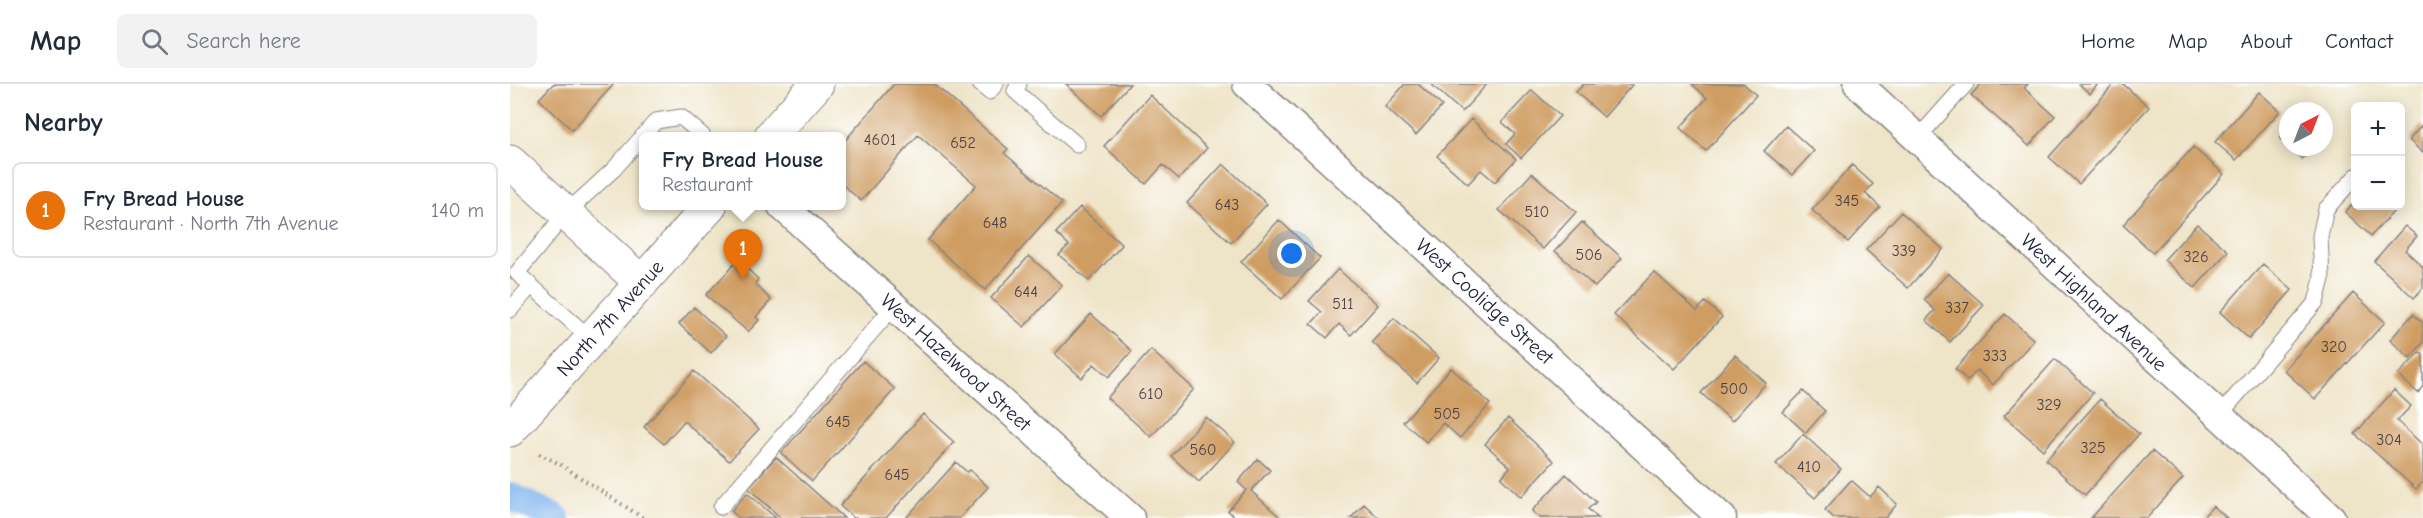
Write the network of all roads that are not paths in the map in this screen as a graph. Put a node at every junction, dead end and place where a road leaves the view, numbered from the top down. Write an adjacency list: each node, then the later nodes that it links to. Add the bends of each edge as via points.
1 (817, 84): 10 (main road)
2 (980, 84): 3 (lane, via 989,92)
3 (996, 84)
4 (1019, 84): 13 (lane, via 1015,91)
5 (1248, 84): 29 (street, West Coolidge Street)
6 (1858, 84): 11 (street, West Highland Avenue)
7 (1966, 84): 11 (lane)
8 (646, 132): 9 (lane, via 656,121 681,117)
9 (698, 132)
10 (775, 132)
11 (1917, 139): 26 (street, West Highland Avenue)
12 (639, 140): 18 (lane)
13 (1077, 145)
14 (510, 162): 18 (main road)
15 (2351, 181): 26 (lane, via 2326,209 2320,236 2322,279 2316,302)
16 (706, 210): 20 (main road, North 7th Avenue)
17 (786, 210): 22 (street, West Hazelwood Street)
18 (566, 213): 19 (lane); 20 (main road)
19 (512, 274): 21 (lane)
20 (642, 283): 24 (main road, North 7th Avenue)
21 (531, 286): 23 (lane); 24 (lane)
22 (894, 306): 27 (lane); 28 (street, West Hazelwood Street)
23 (510, 310)
24 (591, 339): 25 (main road, North 7th Avenue)
25 (515, 415)
26 (2219, 416): 30 (street, West Highland Avenue)
27 (722, 507)
28 (1130, 518)
29 (1722, 518)
30 (2331, 518)

